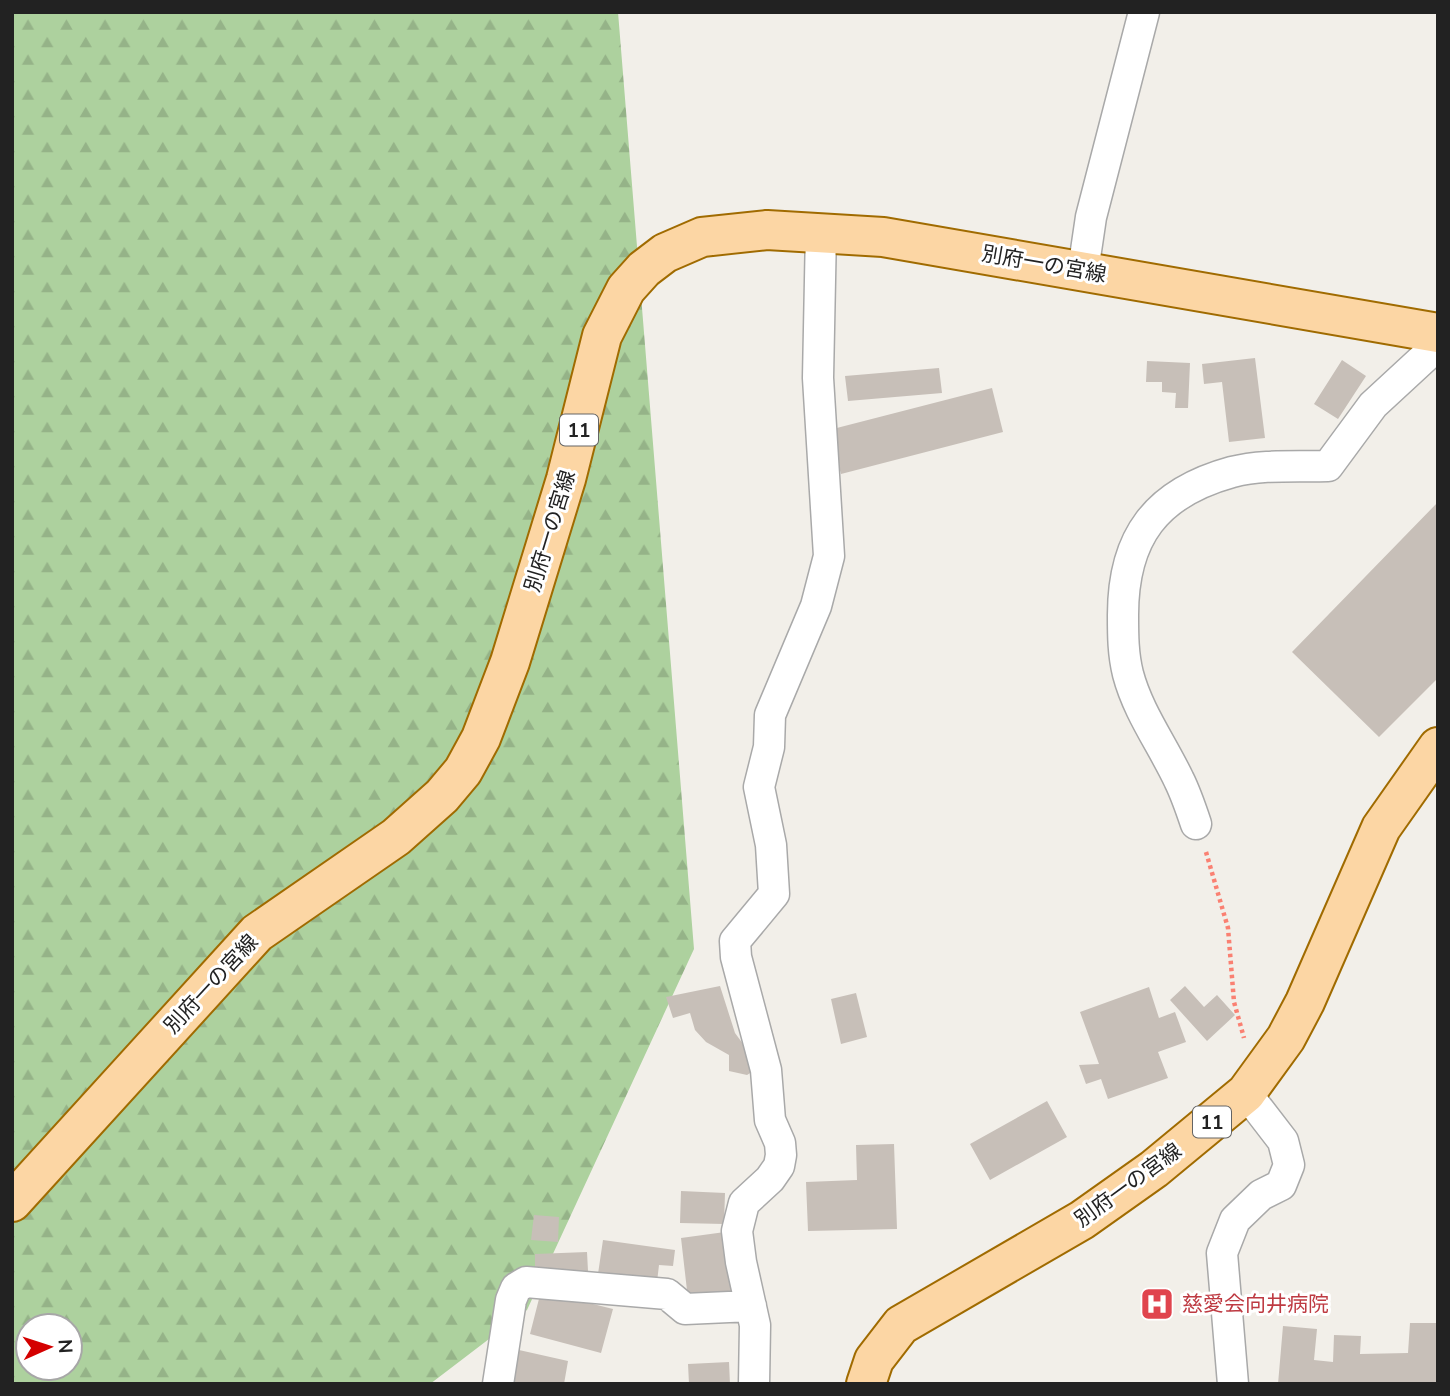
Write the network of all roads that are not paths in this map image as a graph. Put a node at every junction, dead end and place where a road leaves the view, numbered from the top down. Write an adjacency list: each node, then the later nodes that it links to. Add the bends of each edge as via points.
1 (1144, 12): 3 (street, via 1091,217)
2 (821, 231): 3 (main road, 別府一の宮線 / 11); 9 (main road, 別府一の宮線 / 11, via 767,230 702,237 664,253 626,289 602,336 566,479 510,662 463,771 396,837 257,933); 10 (street, via 818,378 829,556 816,606 771,715 759,787 771,845 774,894 735,941 781,1155 779,1166 744,1203 740,1214 737,1231)
3 (1083, 271): 4 (main road, 別府一の宮線 / 11)
4 (1438, 333)
5 (1438, 345): 7 (street, via 1373,405 1328,466 1257,468 1211,480 1170,502 1133,547 1123,596 1129,675)
6 (1438, 747): 8 (main road, 別府一の宮線 / 11, via 1381,828 1305,1002)
7 (1196, 824)
8 (1252, 1085): 13 (main road, 別府一の宮線 / 11, via 1154,1169 1082,1220 901,1325 874,1360); 14 (street, via 1283,1141 1289,1165 1281,1185 1261,1195 1235,1220 1222,1253)
9 (12, 1202)
10 (751, 1306): 11 (street, via 685,1309 667,1294 526,1282 516,1288 511,1300); 12 (street, via 757,1358)
11 (498, 1384)
12 (754, 1384)
13 (866, 1384)
14 (1233, 1384)

